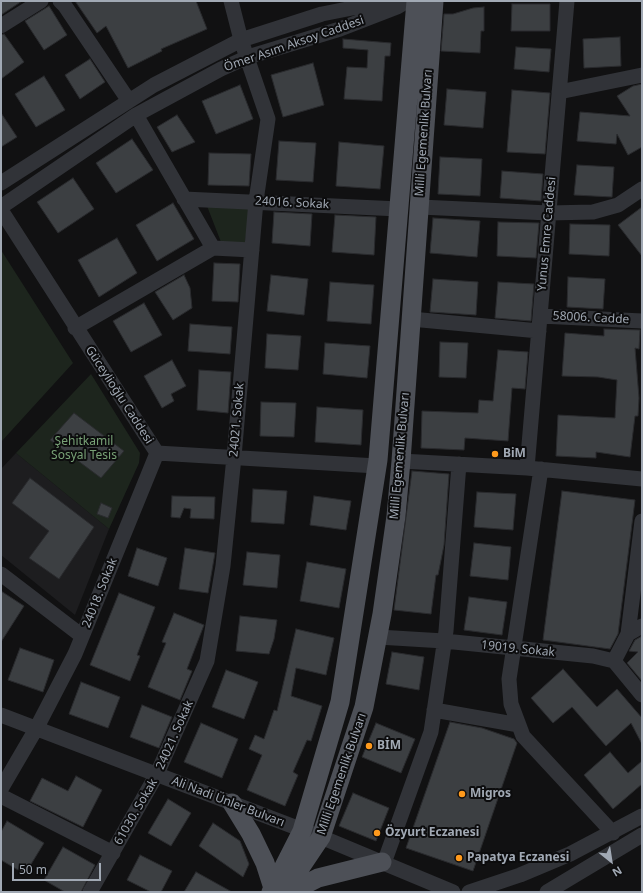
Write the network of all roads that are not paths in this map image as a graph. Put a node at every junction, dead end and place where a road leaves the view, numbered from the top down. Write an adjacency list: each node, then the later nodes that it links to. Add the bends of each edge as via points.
1 (41, 1): 9 (street)
2 (60, 1): 14 (street)
3 (231, 1): 10 (street, 24021. Sokak)
4 (388, 1): 10 (street, Ömer Asım Aksoy Caddesi, via 322,14)
5 (407, 1): 11 (street, Ömer Asım Aksoy Caddesi, via 340,29)
6 (416, 1): 22 (main road, Milli Egemenlik Bulvarı)
7 (434, 1): 20 (main road, Milli Egemenlik Bulvarı)
8 (567, 1): 13 (street, Yunus Emre Caddesi)
9 (1, 26)
10 (241, 40): 11 (street, 24021. Sokak); 14 (street, Ömer Asım Aksoy Caddesi)
11 (248, 58): 15 (street, Ömer Asım Aksoy Caddesi, via 221,69); 19 (street, 24021. Sokak, via 268,119)
12 (642, 75): 13 (street)
13 (559, 92): 23 (street, Yunus Emre Caddesi)
14 (128, 101): 16 (street, Ömer Asım Aksoy Caddesi)
15 (136, 115): 18 (street); 21 (street, Ömer Asım Aksoy Caddesi)
16 (1, 183)
17 (642, 189): 23 (street, via 618,205 593,212)
18 (184, 199): 19 (street, 24016. Sokak); 24 (street)
19 (256, 201): 22 (street, 24016. Sokak); 25 (street, 24021. Sokak)
20 (420, 207): 23 (street); 27 (main road, Milli Egemenlik Bulvarı)
21 (1, 209): 29 (street, Güceylioğlu Caddesi)
22 (399, 209): 35 (main road, Milli Egemenlik Bulvarı)
23 (549, 213): 26 (street, Yunus Emre Caddesi)
24 (213, 248): 25 (street); 29 (street)
25 (252, 250): 32 (street, 24021. Sokak)
26 (541, 316): 28 (street, 58006. Cadde); 30 (street, Yunus Emre Caddesi)
27 (411, 318): 30 (street); 33 (main road, Milli Egemenlik Bulvarı)
28 (642, 321)
29 (75, 328): 31 (street, Güceylioğlu Caddesi)
30 (539, 331): 36 (street, Yunus Emre Caddesi)
31 (157, 453): 32 (street, Güceylioğlu Caddesi); 42 (street, 24018. Sokak)
32 (234, 457): 35 (street, Güceylioğlu Caddesi); 52 (street, 24021. Sokak, via 223,566 207,661)
33 (401, 461): 34 (street); 43 (main road, Milli Egemenlik Bulvarı, via 396,516)
34 (460, 464): 36 (street); 44 (street)
35 (377, 466): 57 (main road, Milli Egemenlik Bulvarı, via 340,702)
36 (534, 468): 37 (street); 45 (street, Yunus Emre Caddesi)
37 (642, 479)
38 (642, 520): 41 (street)
39 (1, 574): 42 (street)
40 (642, 626): 41 (street)
41 (628, 634): 46 (street)
42 (82, 636): 51 (street, 24018. Sokak)
43 (378, 637): 44 (street, 19019. Sokak); 60 (main road, Milli Egemenlik Bulvarı, via 364,707)
44 (444, 640): 45 (street, 19019. Sokak); 48 (street)
45 (513, 649): 46 (street, 19019. Sokak, via 593,656); 50 (street, Yunus Emre Caddesi, via 509,679 511,704)
46 (614, 661): 47 (street)
47 (642, 695)
48 (434, 710): 50 (street); 62 (street, via 430,732)
49 (1, 715): 51 (street, Ali Nadi Ünler Bulvarı)
50 (519, 725): 58 (street, Yunus Emre Caddesi, via 523,736)
51 (36, 728): 52 (street, Ali Nadi Ünler Bulvarı); 53 (street, 24018. Sokak)
52 (157, 774): 55 (street, Ali Nadi Ünler Bulvarı); 61 (street, 61030. Sokak)
53 (1, 789)
54 (1, 796): 61 (street)
55 (232, 803): 57 (street, Ali Nadi Ünler Bulvarı); 64 (main road, via 251,834)
56 (642, 816): 58 (street)
57 (302, 831): 60 (street, Ali Nadi Ünler Bulvarı); 64 (main road, Milli Egemenlik Bulvarı)
58 (613, 833): 67 (street, via 520,875)
59 (642, 835): 63 (street)
60 (321, 836): 62 (street, Ali Nadi Ünler Bulvarı); 64 (main road, Milli Egemenlik Bulvarı)
61 (113, 853): 66 (street, 61030. Sokak)
62 (383, 862): 64 (main road, via 318,878); 65 (street, Ali Nadi Ünler Bulvarı)
63 (561, 887): 68 (street)
64 (279, 891)
65 (447, 891)
66 (90, 892)
67 (469, 892)
68 (547, 892)

